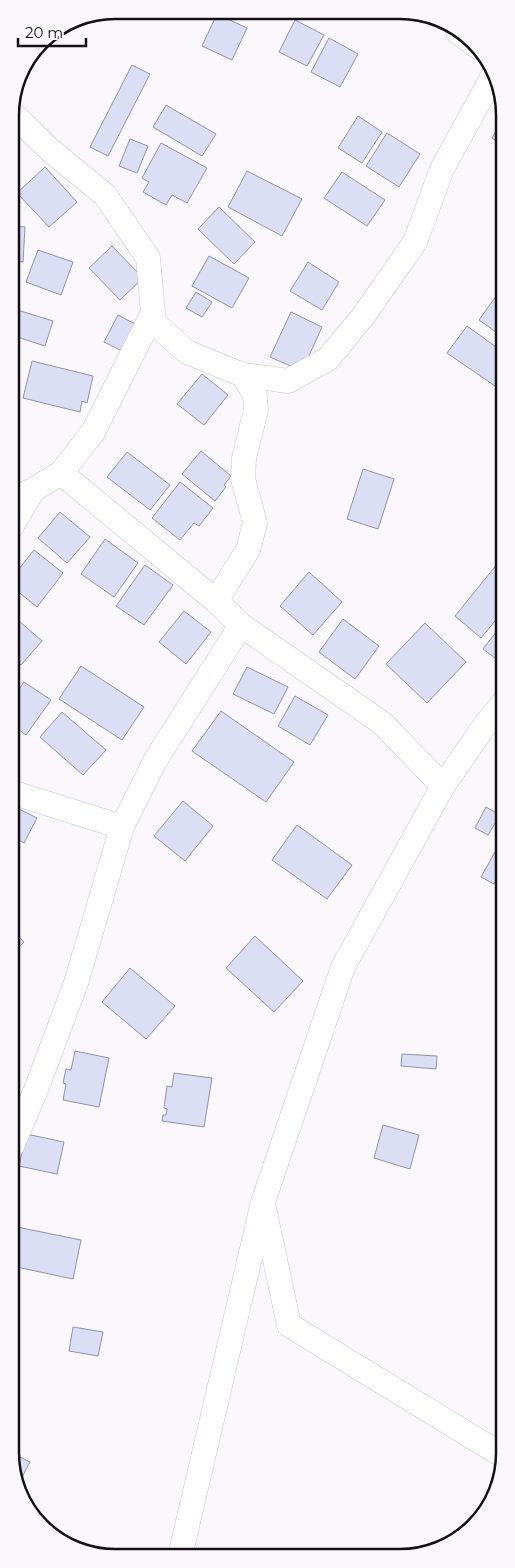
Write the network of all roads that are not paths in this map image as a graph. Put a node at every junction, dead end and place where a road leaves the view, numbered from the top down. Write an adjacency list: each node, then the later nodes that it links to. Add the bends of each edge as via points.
1 (490, 82): 4 (street, via 442,169 415,242 364,315 328,359 288,381)
2 (19, 120): 3 (street, via 49,149 105,194 148,258 153,313)
3 (150, 319): 4 (street, via 187,352); 5 (street, via 93,432)
4 (242, 375): 9 (street, via 255,395 256,410 244,458 243,479 255,523 248,550)
5 (61, 473): 6 (street); 9 (street)
6 (33, 490): 7 (street); 8 (street)
7 (19, 496)
8 (19, 514)
9 (216, 601): 10 (street)
10 (241, 625): 12 (street, via 382,723); 14 (street, via 155,761)
11 (496, 712): 12 (street)
12 (443, 786): 16 (street, via 343,967)
13 (19, 795): 14 (street)
14 (122, 827): 15 (street, via 76,983)
15 (19, 1129)
16 (262, 1202): 17 (street, via 289,1326); 18 (street)
17 (496, 1452)
18 (182, 1549)

